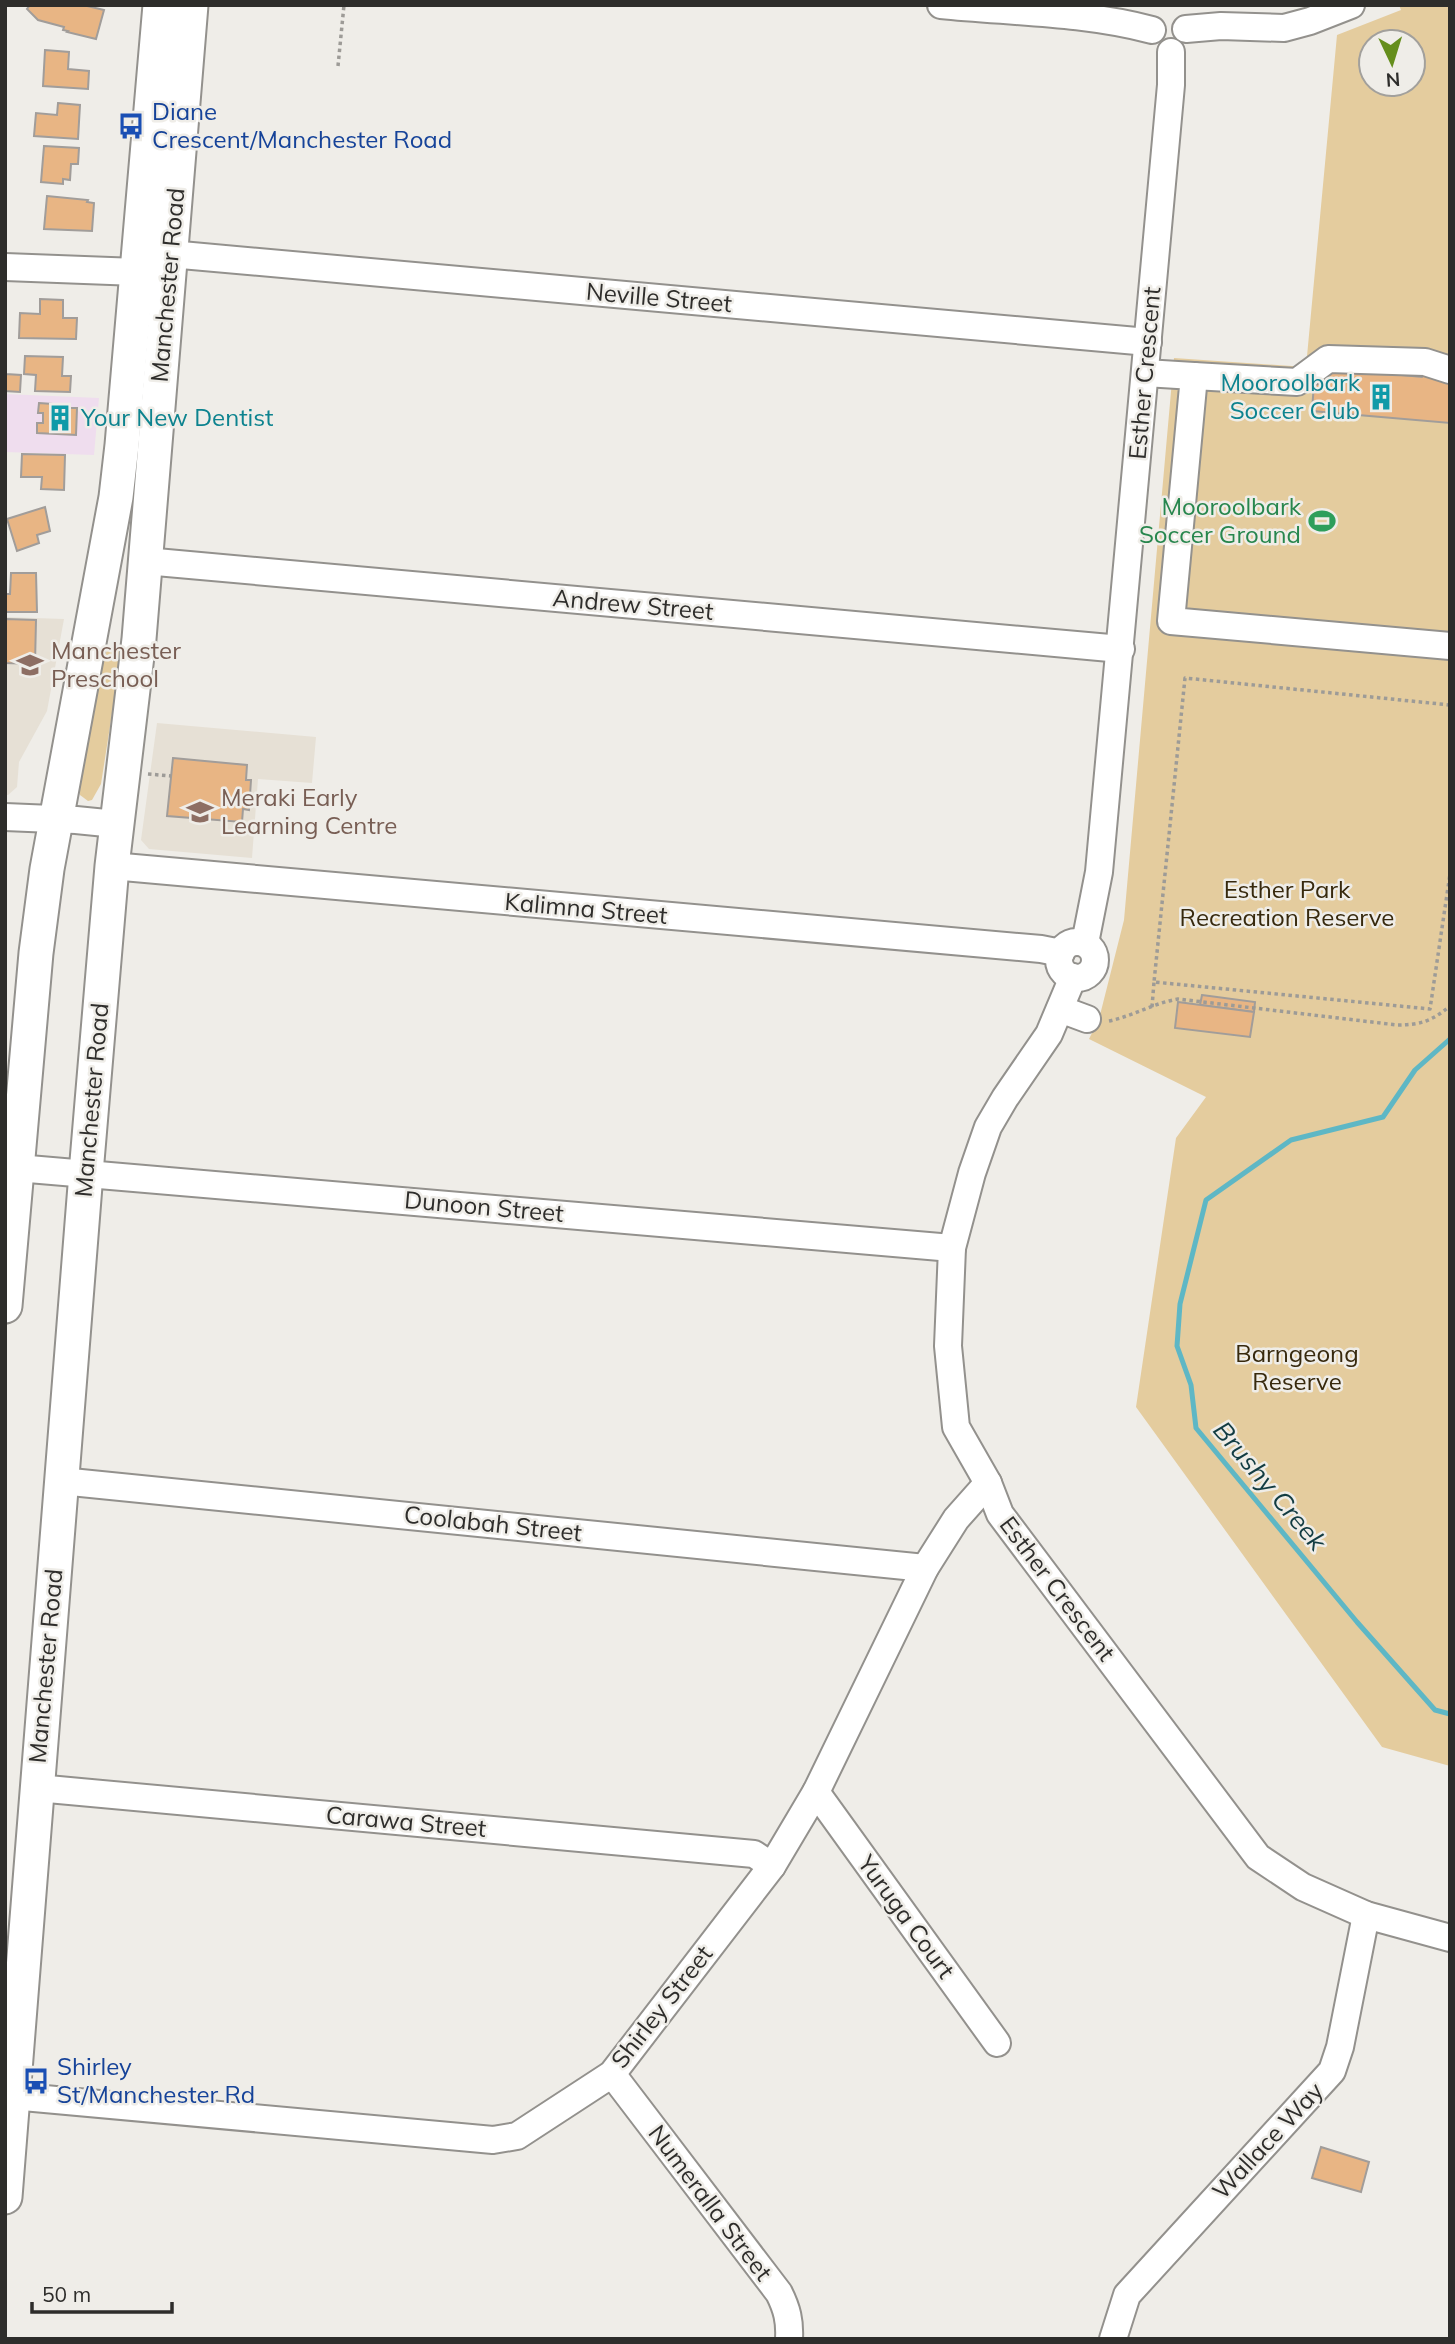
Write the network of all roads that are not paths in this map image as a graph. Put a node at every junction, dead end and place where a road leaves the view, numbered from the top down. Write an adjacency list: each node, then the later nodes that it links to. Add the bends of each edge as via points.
1 (160, 5): 11 (main road, Manchester Road)
2 (191, 5): 9 (main road, Manchester Road)
3 (941, 5): 5 (street)
4 (1350, 5): 6 (street, via 1284,29)
5 (1093, 12): 7 (street)
6 (1186, 29): 7 (street, via 1170,16 1158,20); 8 (street, via 1185,43)
7 (1152, 30): 8 (street, via 1157,47)
8 (1171, 52): 12 (street, Esther Crescent)
9 (170, 254): 12 (street, Neville Street); 16 (main road, Manchester Road)
10 (5, 267): 11 (street)
11 (137, 272): 20 (main road, Manchester Road, via 116,497)
12 (1148, 342): 14 (street, Esther Crescent)
13 (1450, 370): 15 (street, via 1425,362 1328,359 1297,382)
14 (1145, 373): 15 (street); 18 (street, Esther Crescent)
15 (1194, 376): 17 (street, via 1171,621)
16 (145, 561): 18 (street, Andrew Street); 21 (main road, Manchester Road)
17 (1450, 646)
18 (1121, 649): 23 (street, Esther Crescent, via 1099,872)
19 (5, 817): 20 (street)
20 (55, 819): 21 (street); 26 (main road, Manchester Road, via 36,953)
21 (116, 824): 22 (main road, Manchester Road)
22 (112, 866): 23 (street, Kalimna Street, via 1041,949); 27 (main road, Manchester Road)
23 (1073, 948): 24 (street, Esther Crescent, via 1095,955 1094,967 1086,976 1073,977)
24 (1060, 1009): 25 (street); 28 (street, Esther Crescent, via 1049,1034 988,1127)
25 (1087, 1018)
26 (17, 1168): 27 (street, Dunoon Street); 29 (main road, Manchester Road)
27 (86, 1173): 28 (street, Dunoon Street); 30 (main road, Manchester Road)
28 (952, 1248): 31 (street, Esther Crescent, via 948,1346 956,1427)
29 (5, 1306)
30 (61, 1481): 32 (street, Coolabah Street); 33 (main road, Manchester Road)
31 (988, 1483): 32 (street, Shirley Street); 36 (street, Esther Crescent, via 1000,1514 1258,1857 1303,1887)
32 (925, 1568): 34 (street, Shirley Street)
33 (37, 1788): 35 (street, Carawa Street, via 754,1854); 40 (main road, Manchester Road)
34 (816, 1792): 35 (street, Shirley Street); 38 (street, Yuruga Court)
35 (772, 1866): 39 (street, Shirley Street)
36 (1366, 1915): 37 (street, Esther Crescent); 43 (street, Wallace Way, via 1332,2071 1127,2295)
37 (1450, 1938)
38 (997, 2043)
39 (612, 2074): 40 (street, Shirley Street, via 517,2136 494,2140); 42 (street, Numeralla Street, via 779,2293 790,2323)
40 (12, 2096): 41 (main road, Manchester Road)
41 (5, 2197)
42 (789, 2339)
43 (1114, 2339)

